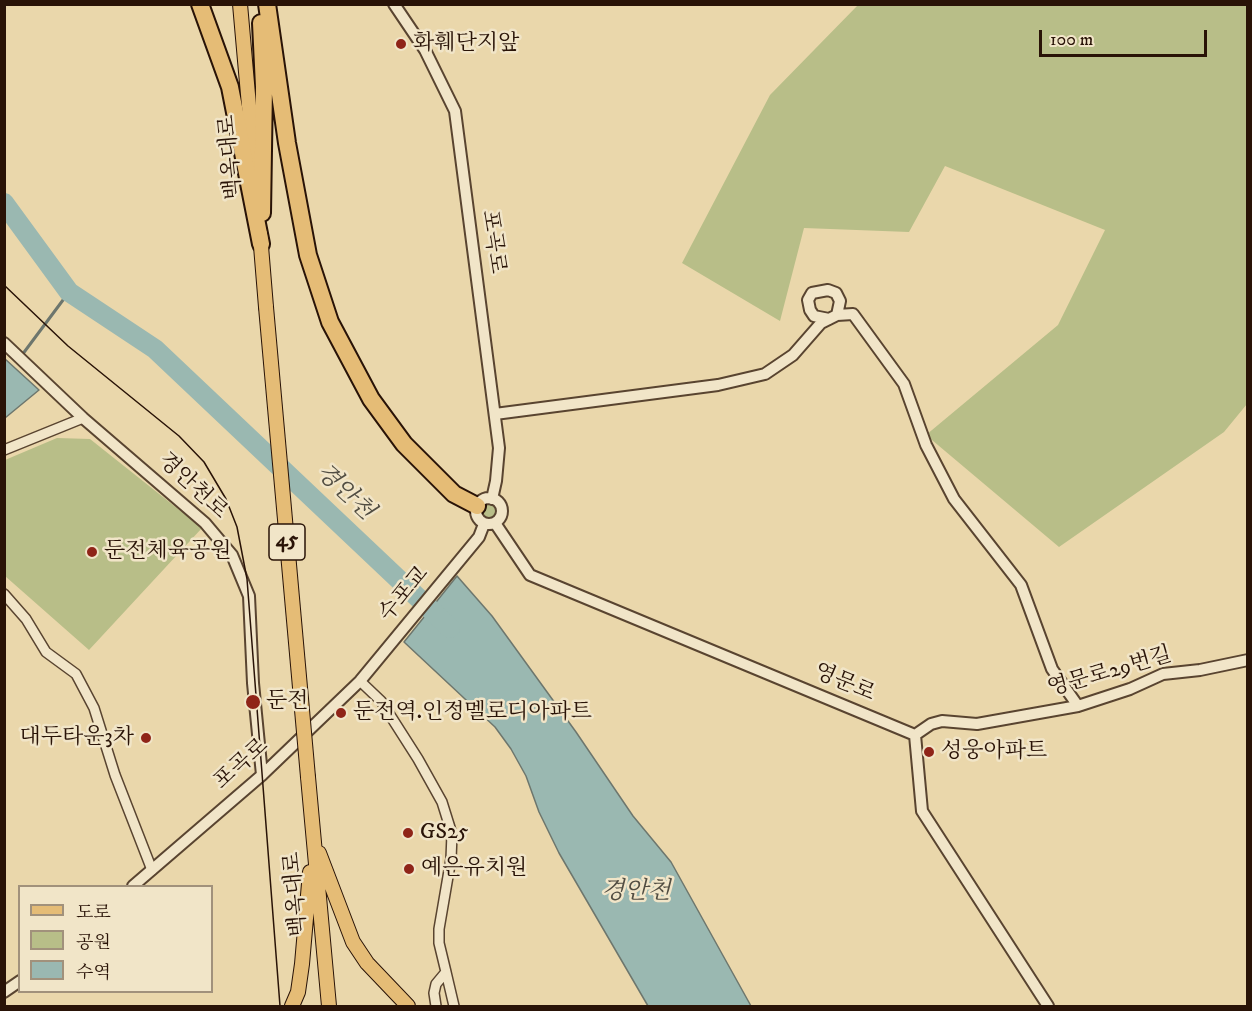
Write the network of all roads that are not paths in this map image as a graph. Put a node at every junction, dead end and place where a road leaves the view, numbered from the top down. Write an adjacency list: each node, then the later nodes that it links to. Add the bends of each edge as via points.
1 (200, 4): 6 (highway, via 231,87)
2 (240, 4): 6 (main road, 백옥대로 / 45)
3 (260, 4): 6 (highway, via 264,87)
4 (267, 4): 11 (highway, via 308,255 330,322 371,399 404,444 454,494)
5 (394, 4): 8 (street, 포곡로, via 425,50 455,111)
6 (261, 244): 20 (main road, 백옥대로 / 45, bridge)
7 (4, 343): 9 (street, 경안천로)
8 (495, 414): 11 (street, 포곡로, via 499,448 496,481); 17 (street, via 718,385 765,374 793,355 820,322 853,314 904,384 926,446 954,499 1021,585 1052,669)
9 (83, 418): 10 (street); 19 (street, 경안천로, via 204,522 232,555 249,596)
10 (4, 450)
11 (485, 502): 12 (street, via 478,518); 12 (street, via 498,502 502,509 500,518)
12 (490, 523): 15 (street, 수포교); 18 (street, 영문로, via 530,575)
13 (4, 594): 21 (street, via 26,619 46,652 76,674 94,708)
14 (1248, 660): 17 (street, 영문로29번길, via 1163,674)
15 (371, 666): 16 (street, 포곡로)
16 (360, 681): 19 (street, 포곡로); 23 (street, via 381,701 418,759 449,820 452,859 439,929)
17 (1078, 706): 18 (street, 영문로29번길, via 977,724 942,721)
18 (915, 735): 31 (street, via 922,811)
19 (262, 776): 21 (street, 포곡로)
20 (313, 834): 26 (main road, via 302,964); 27 (main road, 백옥대로 / 45); 28 (main road, via 353,942)
21 (152, 870): 22 (street, 포곡로)
22 (134, 885)
23 (446, 972): 29 (street, via 436,984); 30 (street)
24 (18, 982): 25 (street)
25 (4, 992)
26 (292, 1006)
27 (329, 1006)
28 (408, 1006)
29 (436, 1006)
30 (454, 1006)
31 (1048, 1006)

